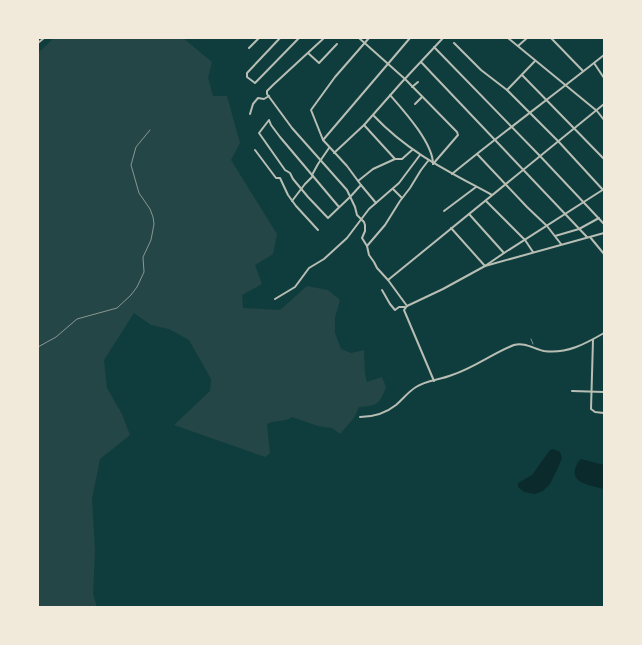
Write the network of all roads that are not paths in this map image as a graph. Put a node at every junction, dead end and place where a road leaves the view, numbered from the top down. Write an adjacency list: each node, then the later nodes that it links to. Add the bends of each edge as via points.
1 (44, 38): 13 (street)
2 (259, 38): 19 (street)
3 (280, 38): 4 (street, via 247,73 255,83)
4 (299, 38)
5 (324, 38): 20 (street)
6 (359, 38): 14 (street)
7 (369, 38): 14 (street)
8 (410, 38): 25 (street)
9 (443, 38): 18 (street)
10 (508, 38): 17 (street)
11 (527, 38): 17 (street)
12 (551, 38): 26 (street)
13 (38, 42)
14 (365, 42): 25 (street); 48 (street, via 310,110)
15 (454, 43): 33 (street)
16 (338, 44): 20 (street, via 320,63)
17 (518, 46): 22 (street)
18 (434, 47): 23 (street); 46 (street)
19 (249, 48)
20 (308, 52): 34 (street, via 272,85)
21 (604, 55): 24 (street)
22 (535, 61): 27 (street); 31 (street)
23 (421, 62): 29 (street); 49 (street)
24 (594, 63): 26 (street); 28 (street)
25 (388, 64): 29 (street); 48 (street)
26 (583, 71): 31 (street)
27 (522, 75): 33 (street); 37 (street)
28 (604, 78)
29 (404, 79): 32 (street); 35 (street)
30 (418, 82): 32 (street)
31 (566, 85): 37 (street); 40 (street)
32 (412, 87): 36 (street)
33 (507, 90): 41 (street)
34 (268, 94): 42 (street, via 264,99 258,98); 60 (street)
35 (390, 95): 43 (street); 62 (street, via 425,141)
36 (422, 97): 38 (street); 62 (street, via 458,134)
37 (547, 100): 41 (street); 47 (street)
38 (415, 104)
39 (604, 104): 40 (street)
40 (597, 111): 44 (street); 47 (street)
41 (529, 112): 46 (street); 50 (street)
42 (250, 114)
43 (374, 115): 45 (street); 53 (street)
44 (604, 120)
45 (364, 125): 54 (street); 58 (street)
46 (512, 126): 49 (street); 57 (street)
47 (575, 128): 50 (street); 59 (street)
48 (323, 140): 51 (street)
49 (494, 140): 55 (street); 63 (street)
50 (558, 141): 57 (street); 72 (street)
51 (329, 148): 54 (street); 60 (street)
52 (255, 150): 77 (street, via 276,178 280,178)
53 (413, 150): 56 (street); 58 (street, via 402,159)
54 (334, 154): 66 (street)
55 (477, 154): 64 (street); 68 (street)
56 (420, 155): 61 (street); 70 (street)
57 (540, 156): 63 (street); 78 (street)
58 (395, 159): 66 (street, via 373,169)
59 (604, 159)
60 (320, 161): 65 (street); 74 (street)
61 (428, 161): 62 (street); 75 (street)
62 (433, 164): 64 (street)
63 (523, 170): 68 (street); 83 (street)
64 (452, 174): 69 (street)
65 (313, 176): 71 (street); 71 (street, via 269,120 259,133); 80 (street)
66 (358, 181): 67 (street)
67 (361, 185): 74 (street); 79 (street)
68 (506, 185): 73 (street); 87 (street)
69 (476, 187): 73 (street); 81 (street)
70 (393, 188): 75 (street); 79 (street)
71 (302, 189): 77 (street); 80 (street, via 328,218)
72 (604, 190): 78 (street)
73 (492, 195): 76 (street)
74 (350, 197): 80 (street); 85 (street)
75 (402, 198): 96 (street)
76 (486, 200): 82 (street); 94 (street)
77 (292, 201): 90 (street)
78 (584, 202): 83 (street); 84 (street)
79 (376, 203): 85 (street)
80 (339, 207)
81 (444, 212)
82 (469, 214): 88 (street); 97 (street)
83 (565, 214): 87 (street); 89 (street)
84 (599, 218): 86 (street); 89 (street)
85 (361, 219): 96 (street, via 365,228 362,238); 103 (street, via 347,238 309,268 295,288)
86 (604, 224)
87 (547, 226): 92 (street); 94 (street)
88 (451, 228): 100 (street); 101 (street)
89 (579, 228): 92 (street); 93 (street)
90 (318, 230)
91 (604, 233): 93 (street)
92 (555, 236): 95 (street)
93 (588, 237): 95 (street); 99 (street)
94 (524, 240): 97 (street); 98 (street)
95 (562, 244): 98 (street)
96 (367, 246): 101 (street, via 377,268)
97 (504, 252): 100 (street)
98 (533, 252): 100 (street)
99 (604, 254)
100 (485, 266): 104 (street)
101 (388, 280): 104 (street)
102 (382, 290): 104 (street, via 395,310)
103 (275, 299)
104 (406, 307): 107 (street, via 404,310)
105 (604, 333): 106 (street)
106 (593, 340): 107 (street, via 561,351 515,345); 109 (street)
107 (434, 381): 112 (street, via 416,387 386,411)
108 (572, 391): 109 (street)
109 (592, 392): 110 (street); 111 (street, via 591,409)
110 (604, 392)
111 (604, 413)
112 (360, 417)

